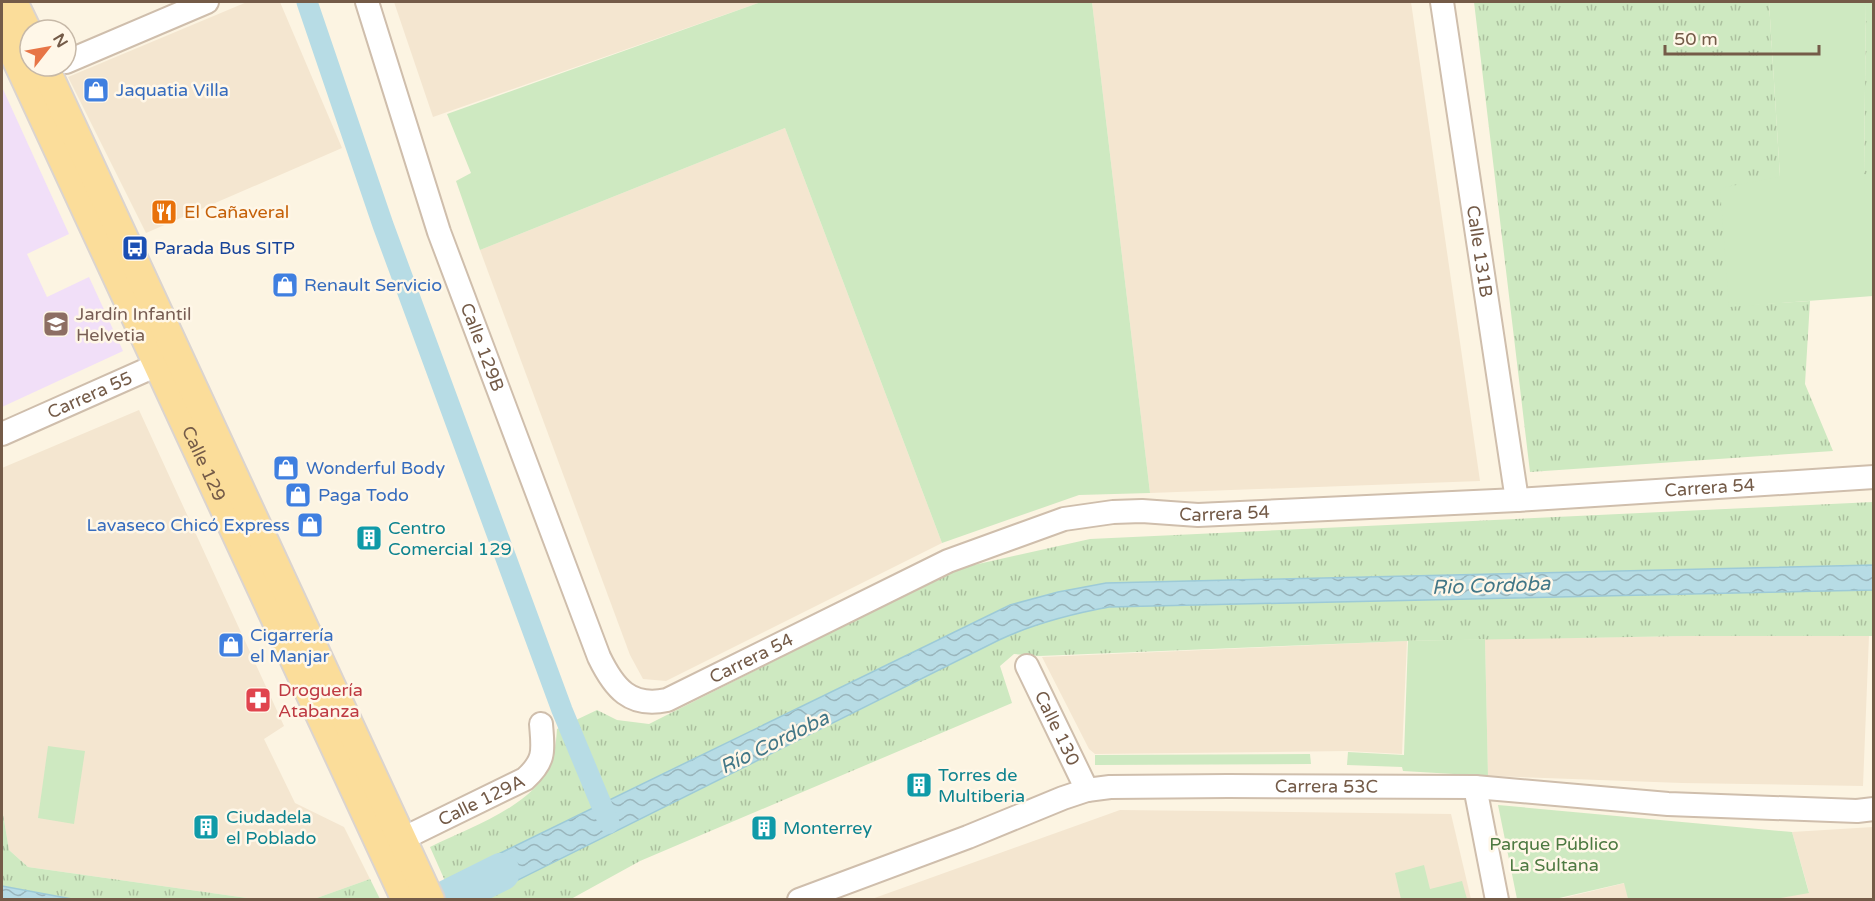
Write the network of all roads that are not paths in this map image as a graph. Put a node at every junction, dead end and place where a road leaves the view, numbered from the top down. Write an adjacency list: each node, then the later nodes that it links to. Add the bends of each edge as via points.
1 (13, 2): 5 (main road)
2 (207, 2): 7 (street)
3 (367, 2): 14 (street, Calle 129B, via 439,232 599,657)
4 (1442, 2): 12 (street, Calle 131B)
5 (21, 18)
6 (2, 28): 9 (main road, Calle 129)
7 (78, 56)
8 (58, 78): 9 (main road, Calle 129)
9 (168, 360): 10 (street, Carrera 55); 19 (main road, Calle 129)
10 (2, 434)
11 (1874, 477): 12 (street, Carrera 54)
12 (1517, 500): 14 (street, Carrera 54, via 1198,514 1113,512 1064,519 948,561 667,700 652,704)
13 (1027, 666): 17 (street, Calle 130)
14 (617, 688)
15 (541, 724): 19 (street, Calle 129A, via 542,759 536,769)
16 (1475, 787): 17 (street, Carrera 53C); 18 (street, Carrera 53C, via 1668,804); 23 (street)
17 (1087, 790): 22 (street, Carrera 53C)
18 (1874, 809)
19 (398, 857): 20 (main road, Calle 129); 21 (main road, Calle 129)
20 (406, 900)
21 (430, 900)
22 (799, 900)
23 (1497, 900)

